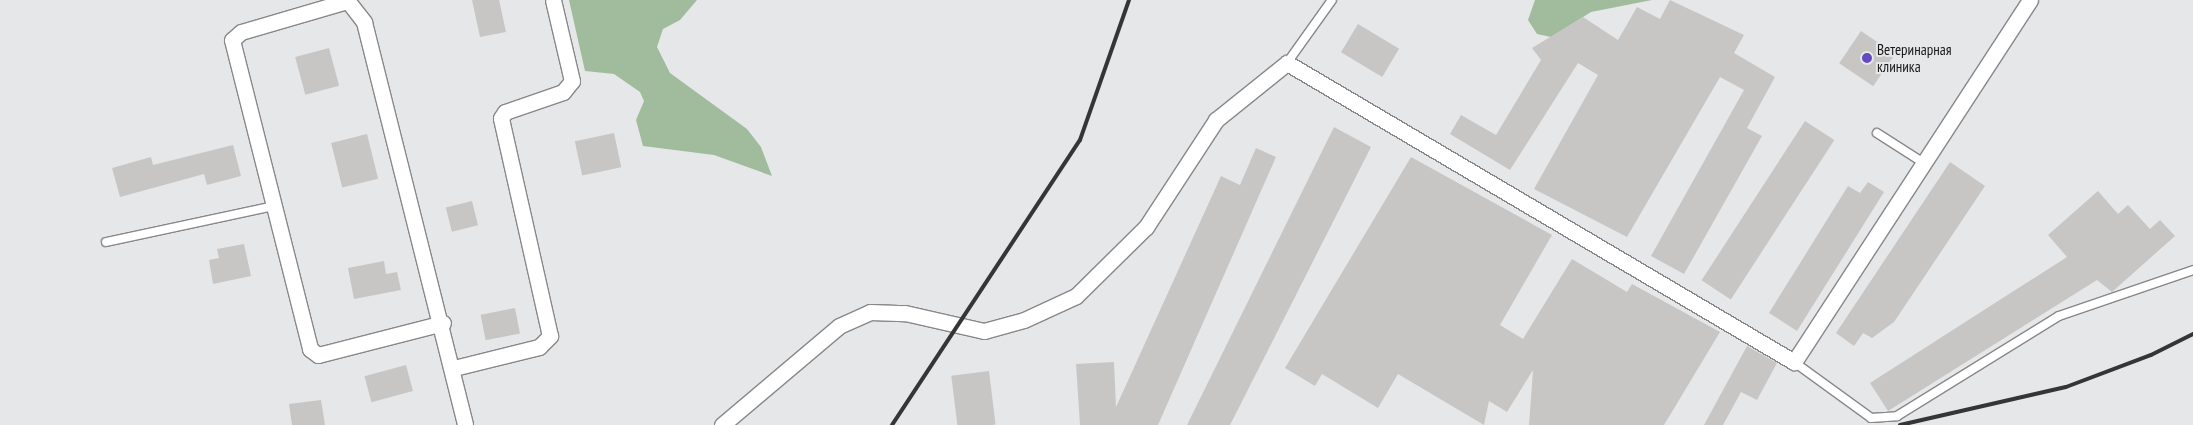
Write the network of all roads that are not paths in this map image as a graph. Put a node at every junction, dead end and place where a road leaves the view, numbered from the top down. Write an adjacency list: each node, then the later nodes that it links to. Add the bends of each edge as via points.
1 (347, 0): 8 (street, via 241,32 232,40); 11 (street, via 364,22)
2 (553, 0): 13 (street, via 572,81 563,92 505,112 501,118 550,336 539,348)
3 (1332, 0): 5 (lane)
4 (2030, 0): 7 (street)
5 (1286, 62): 12 (street); 15 (street, via 1216,120 1146,227 1076,296 1024,320 984,331 905,313 870,312 839,326)
6 (1877, 133): 7 (lane)
7 (1924, 163): 12 (street)
8 (274, 206): 9 (lane); 11 (street, via 310,349 318,355)
9 (106, 242)
10 (2193, 270): 12 (lane, via 2058,316 1898,416 1871,418)
11 (443, 322): 13 (street)
12 (1794, 362)
13 (454, 368): 14 (street)
14 (465, 425)
15 (722, 425)

